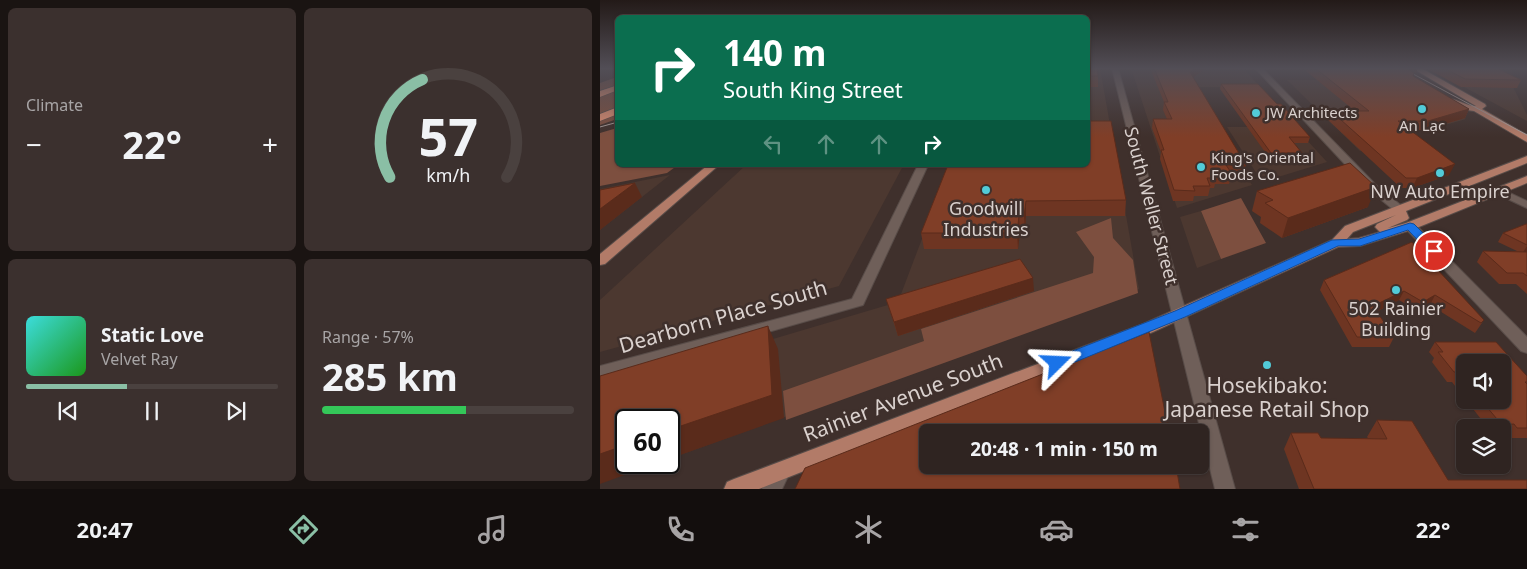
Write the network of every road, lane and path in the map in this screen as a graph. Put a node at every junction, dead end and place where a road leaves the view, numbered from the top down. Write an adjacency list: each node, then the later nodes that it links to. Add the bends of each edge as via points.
1 (1121, 91): 22 (street, South Weller Street)
2 (1280, 91): 17 (street, via 1373,188)
3 (1455, 91): 5 (main road, via 1482,106)
4 (1443, 96): 5 (main road, via 1464,107)
5 (1476, 109): 10 (main road)
6 (615, 111): 8 (highway)
7 (615, 116): 9 (highway)
8 (600, 118)
9 (600, 122)
10 (1527, 139)
11 (1527, 159): 17 (main road, Rainier Avenue South)
12 (712, 167): 21 (main road)
13 (922, 167): 24 (street, Dearborn Place South, via 858,302)
14 (1527, 179): 15 (main road, Rainier Avenue South)
15 (1500, 191): 16 (street); 18 (main road, Rainier Avenue South)
16 (1527, 205)
17 (1399, 209): 19 (main road, via 1404,218 1382,227); 20 (main road, Rainier Avenue South, via 1349,229)
18 (1410, 226): 19 (main road, Rainier Avenue South); 23 (street)
19 (1385, 234): 20 (main road, Rainier Avenue South, via 1360,242)
20 (1336, 243): 22 (main road, Rainier Avenue South)
21 (600, 262)
22 (1180, 314): 25 (main road, Rainier Avenue South); 27 (street, South Weller Street)
23 (1527, 347)
24 (600, 373)
25 (776, 480): 26 (main road, Rainier Avenue South)
26 (734, 489)
27 (1225, 489)

